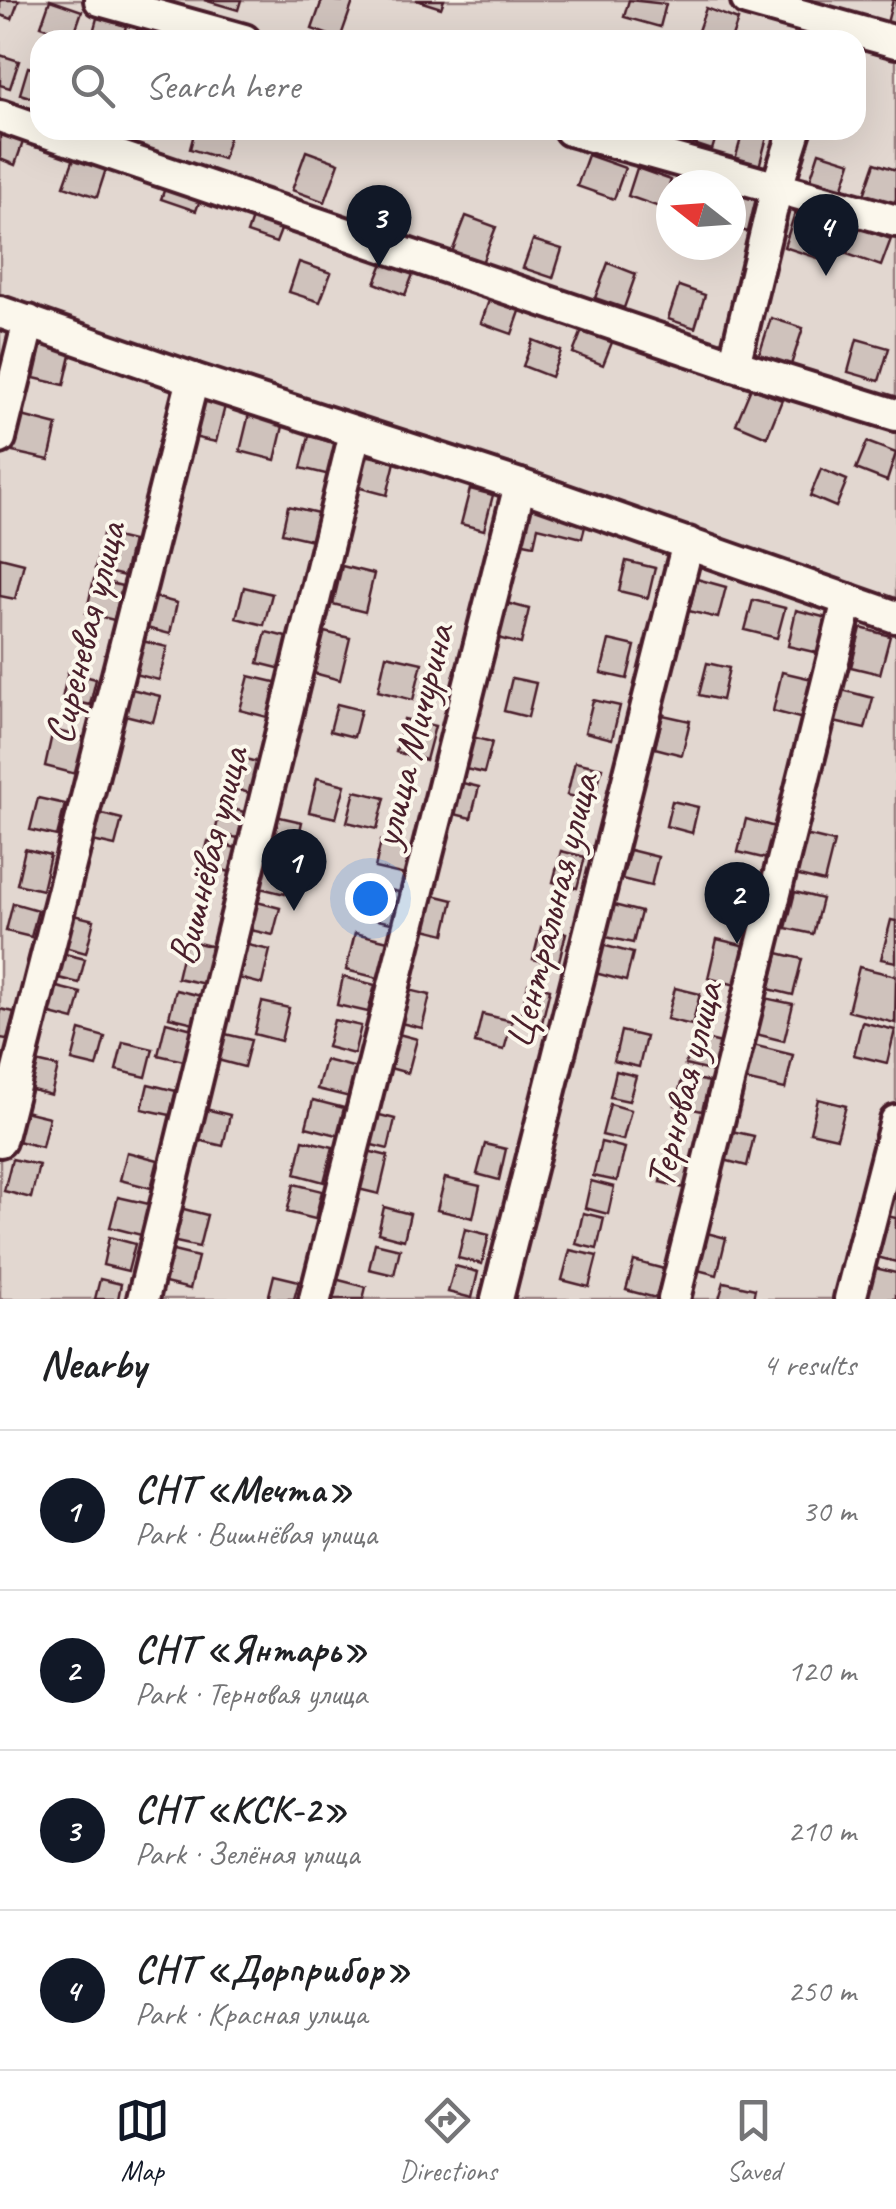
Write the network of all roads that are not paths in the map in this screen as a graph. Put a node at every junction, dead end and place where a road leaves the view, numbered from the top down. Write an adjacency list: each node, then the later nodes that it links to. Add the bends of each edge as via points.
1 (100, 0): 4 (street)
2 (747, 0): 3 (street)
3 (828, 21): 5 (street)
4 (208, 30)
5 (857, 30)
6 (866, 33): 7 (street)
7 (896, 42)
8 (0, 116): 9 (street)
9 (30, 126)
10 (70, 140): 17 (street)
11 (606, 140): 13 (street)
12 (791, 140): 13 (street)
13 (777, 187): 14 (street); 17 (street)
14 (896, 221)
15 (0, 312): 16 (street)
16 (30, 320): 18 (street); 21 (street)
17 (734, 365): 19 (street)
18 (193, 379): 20 (street); 27 (street, Сиреневая улица)
19 (896, 416)
20 (356, 433): 22 (street); 28 (street, Вишнёвая улица)
21 (0, 438)
22 (520, 485): 23 (street); 29 (street, улица Мичурина)
23 (688, 543): 24 (street); 30 (street, Центральная улица)
24 (848, 600): 25 (street); 31 (street, Терновая улица)
25 (896, 617)
26 (896, 1121): 32 (street)
27 (0, 1141)
28 (143, 1299)
29 (315, 1299)
30 (497, 1299)
31 (674, 1299)
32 (850, 1299)

